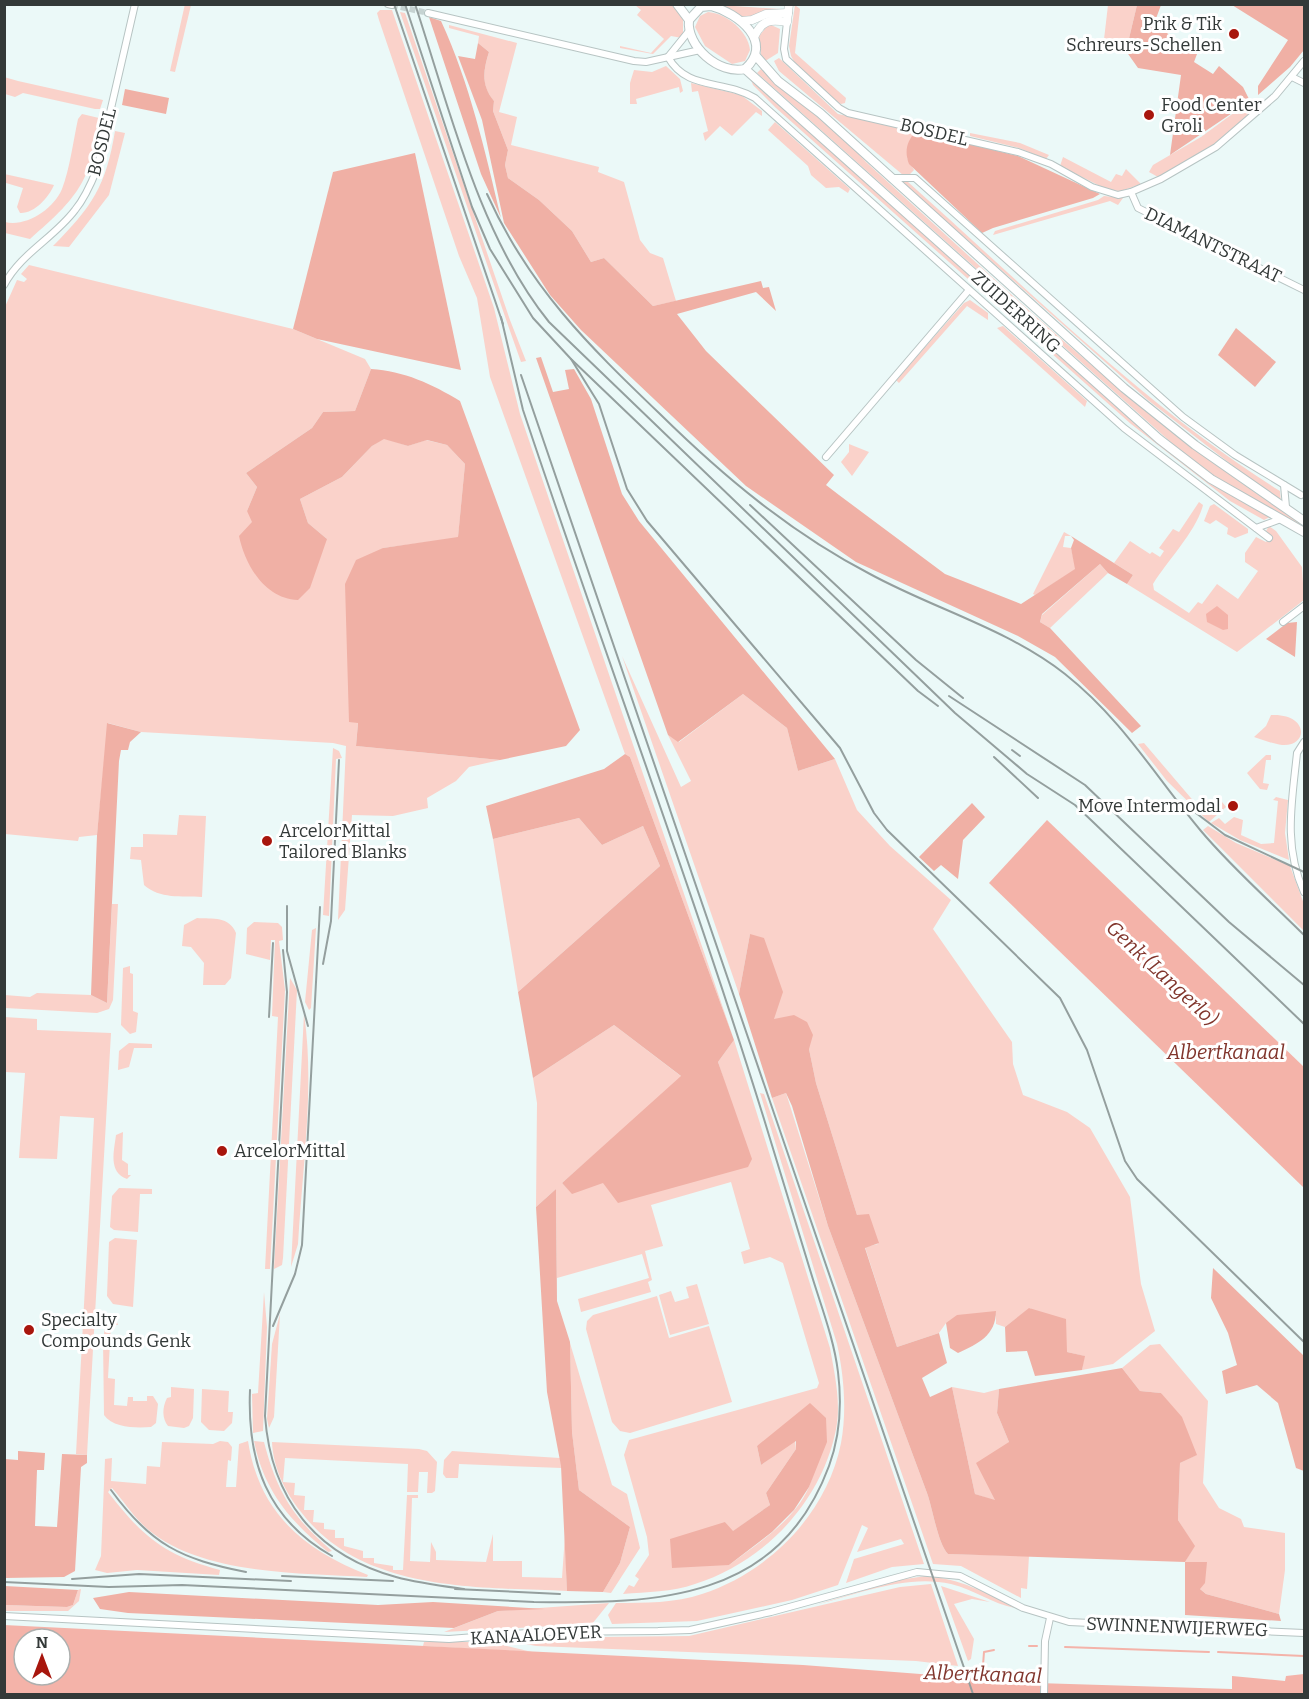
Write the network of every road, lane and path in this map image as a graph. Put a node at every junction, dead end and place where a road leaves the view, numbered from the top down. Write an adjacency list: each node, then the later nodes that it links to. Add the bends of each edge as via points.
1 (135, 4): 20 (street, BOSDEL, via 88,193 74,212 26,255)
2 (677, 4): 6 (main road)
3 (699, 6): 6 (main road); 7 (main road, via 722,9)
4 (789, 9): 7 (street, BOSDEL); 8 (street, BOSDEL)
5 (428, 13): 13 (street, via 634,61)
6 (689, 20): 9 (main road)
7 (742, 21): 10 (main road)
8 (787, 22): 10 (street, via 769,20); 19 (street, BOSDEL, via 784,49 789,63 848,113 1018,152 1105,192)
9 (689, 31): 11 (main road, ZUIDERRING); 13 (street)
10 (754, 37): 12 (main road)
11 (700, 50): 13 (street); 15 (main road, ZUIDERRING, via 726,68)
12 (756, 56): 15 (main road); 18 (main road, ZUIDERRING, via 778,81 820,113)
13 (668, 57): 21 (street, ZUIDERRING, via 684,77 742,90 755,98)
14 (1305, 61): 16 (street)
15 (745, 69): 26 (main road, ZUIDERRING, via 1159,439 1211,479)
16 (1292, 77): 17 (street); 19 (street, via 1216,147)
17 (1305, 83)
18 (891, 178): 24 (street, ZUIDERRING, via 915,178 1183,417); 26 (main road, ZUIDERRING, via 1124,388)
19 (1131, 192): 22 (street, DIAMANTSTRAAT, via 1138,208)
20 (4, 285)
21 (969, 290): 23 (street, ZUIDERRING); 28 (street, ZUIDERRING, via 1124,428)
22 (1305, 290)
23 (826, 457)
24 (1284, 485): 25 (street, ZUIDERRING); 26 (street)
25 (1301, 495)
26 (1285, 515): 27 (main road, ZUIDERRING); 28 (street); 29 (main road, ZUIDERRING)
27 (1305, 521)
28 (1256, 528): 30 (street, ZUIDERRING)
29 (1305, 532)
30 (1269, 538)
31 (1305, 606): 32 (street)
32 (1283, 622)
33 (1305, 742): 34 (street, via 1298,753 1289,842 1293,865)
34 (1305, 892)
35 (4, 1616): 36 (street, KANAALOEVER, via 449,1639 539,1632 658,1632 690,1630 771,1612 917,1572 960,1576)
36 (1050, 1618): 37 (street, SWINNENWIJERWEG, via 1093,1625); 38 (street)
37 (1305, 1633)
38 (1044, 1695)

